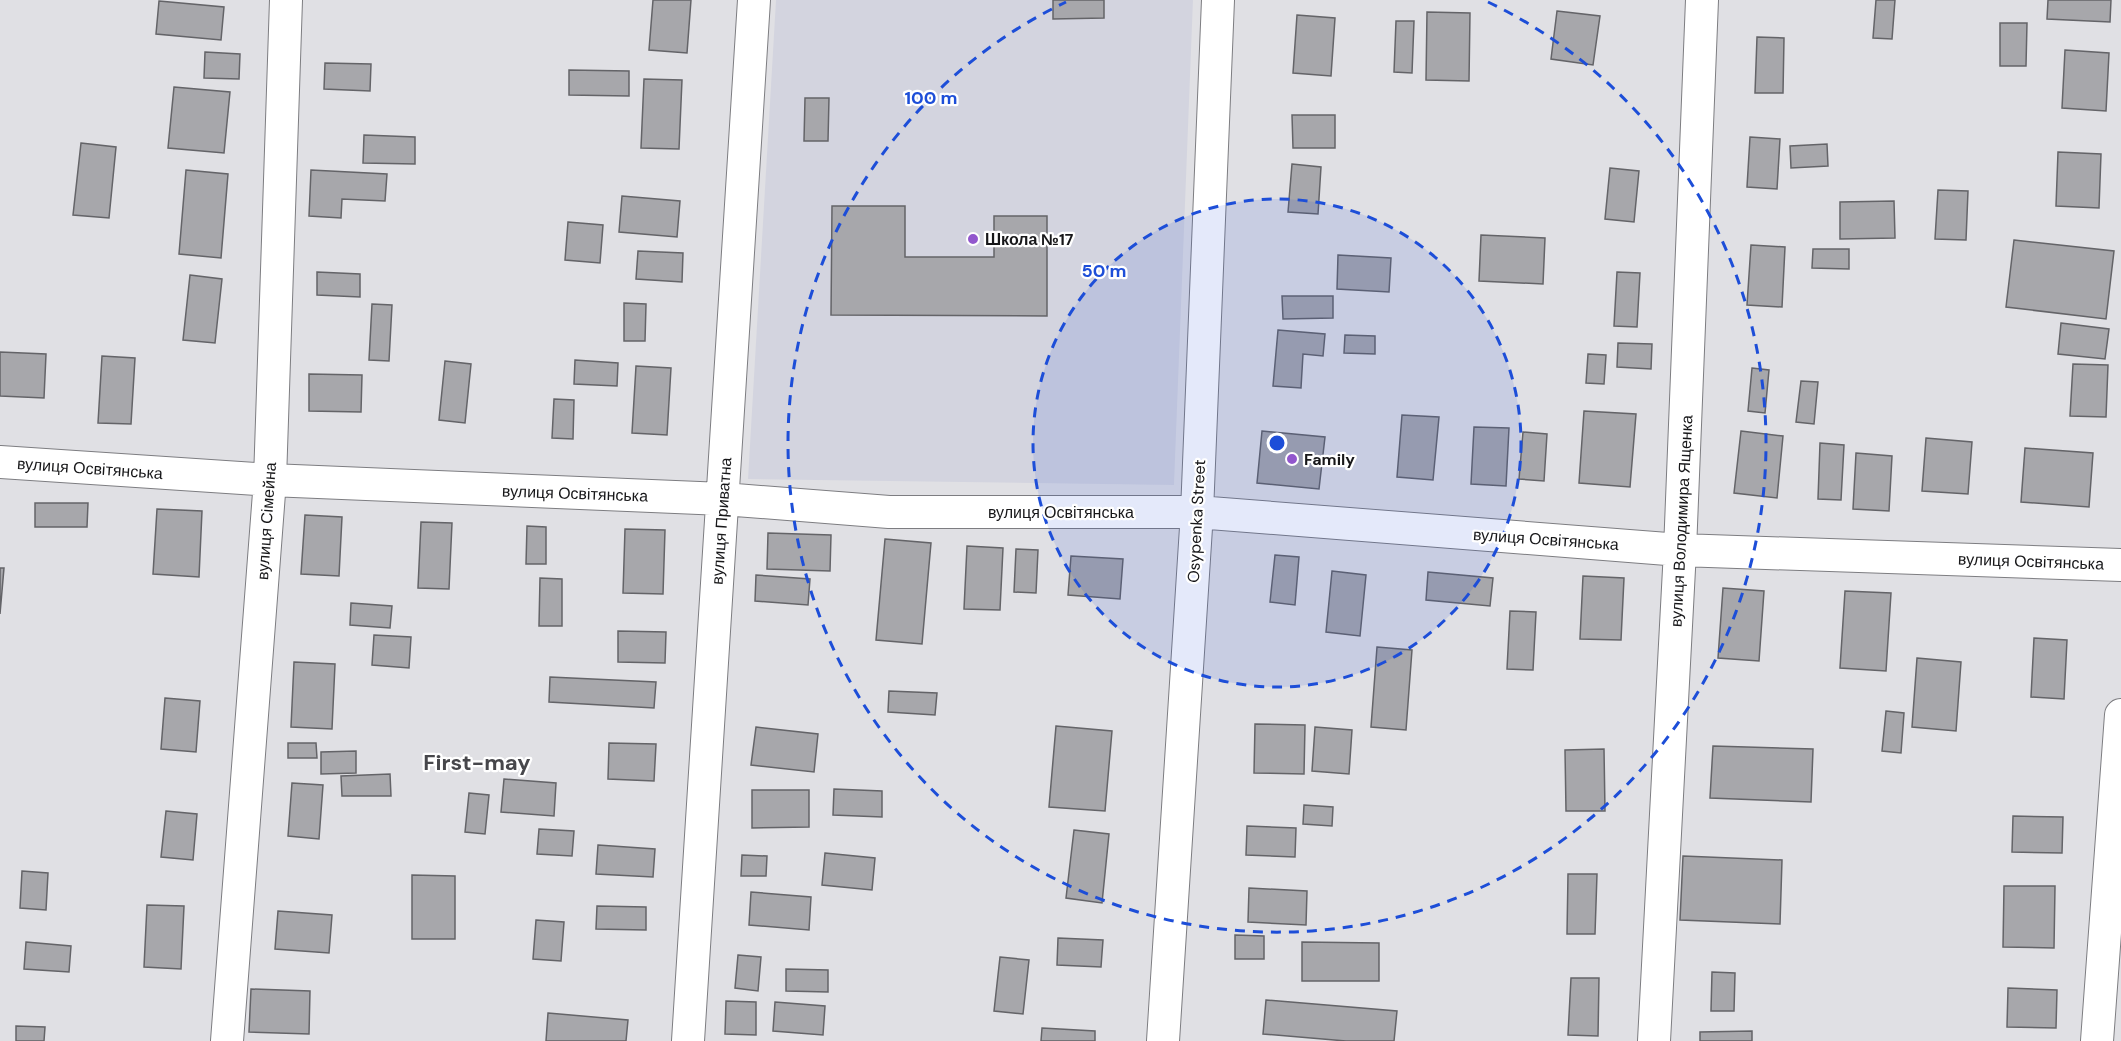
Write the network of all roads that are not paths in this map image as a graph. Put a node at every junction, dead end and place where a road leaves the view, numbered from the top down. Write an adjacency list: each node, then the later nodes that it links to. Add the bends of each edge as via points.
1 (286, 0): 6 (street, вулиця Сімейна)
2 (754, 0): 7 (street, вулиця Приватна)
3 (1218, 0): 8 (street, Osypenka Street)
4 (1702, 0): 9 (street, вулиця Володимира Ященка)
5 (0, 462): 6 (street, вулиця Освітянська)
6 (270, 480): 7 (street, вулиця Освітянська); 12 (street, вулиця Сімейна)
7 (723, 499): 8 (street, вулиця Освітянська, via 889,512); 13 (street, вулиця Приватна)
8 (1197, 512): 9 (street, вулиця Освітянська); 14 (street, Osypenka Street)
9 (1680, 550): 10 (street, вулиця Освітянська); 15 (street, вулиця Володимира Ященка)
10 (2121, 565)
11 (2121, 715): 16 (street)
12 (226, 1041)
13 (688, 1041)
14 (1163, 1041)
15 (1654, 1041)
16 (2097, 1041)

